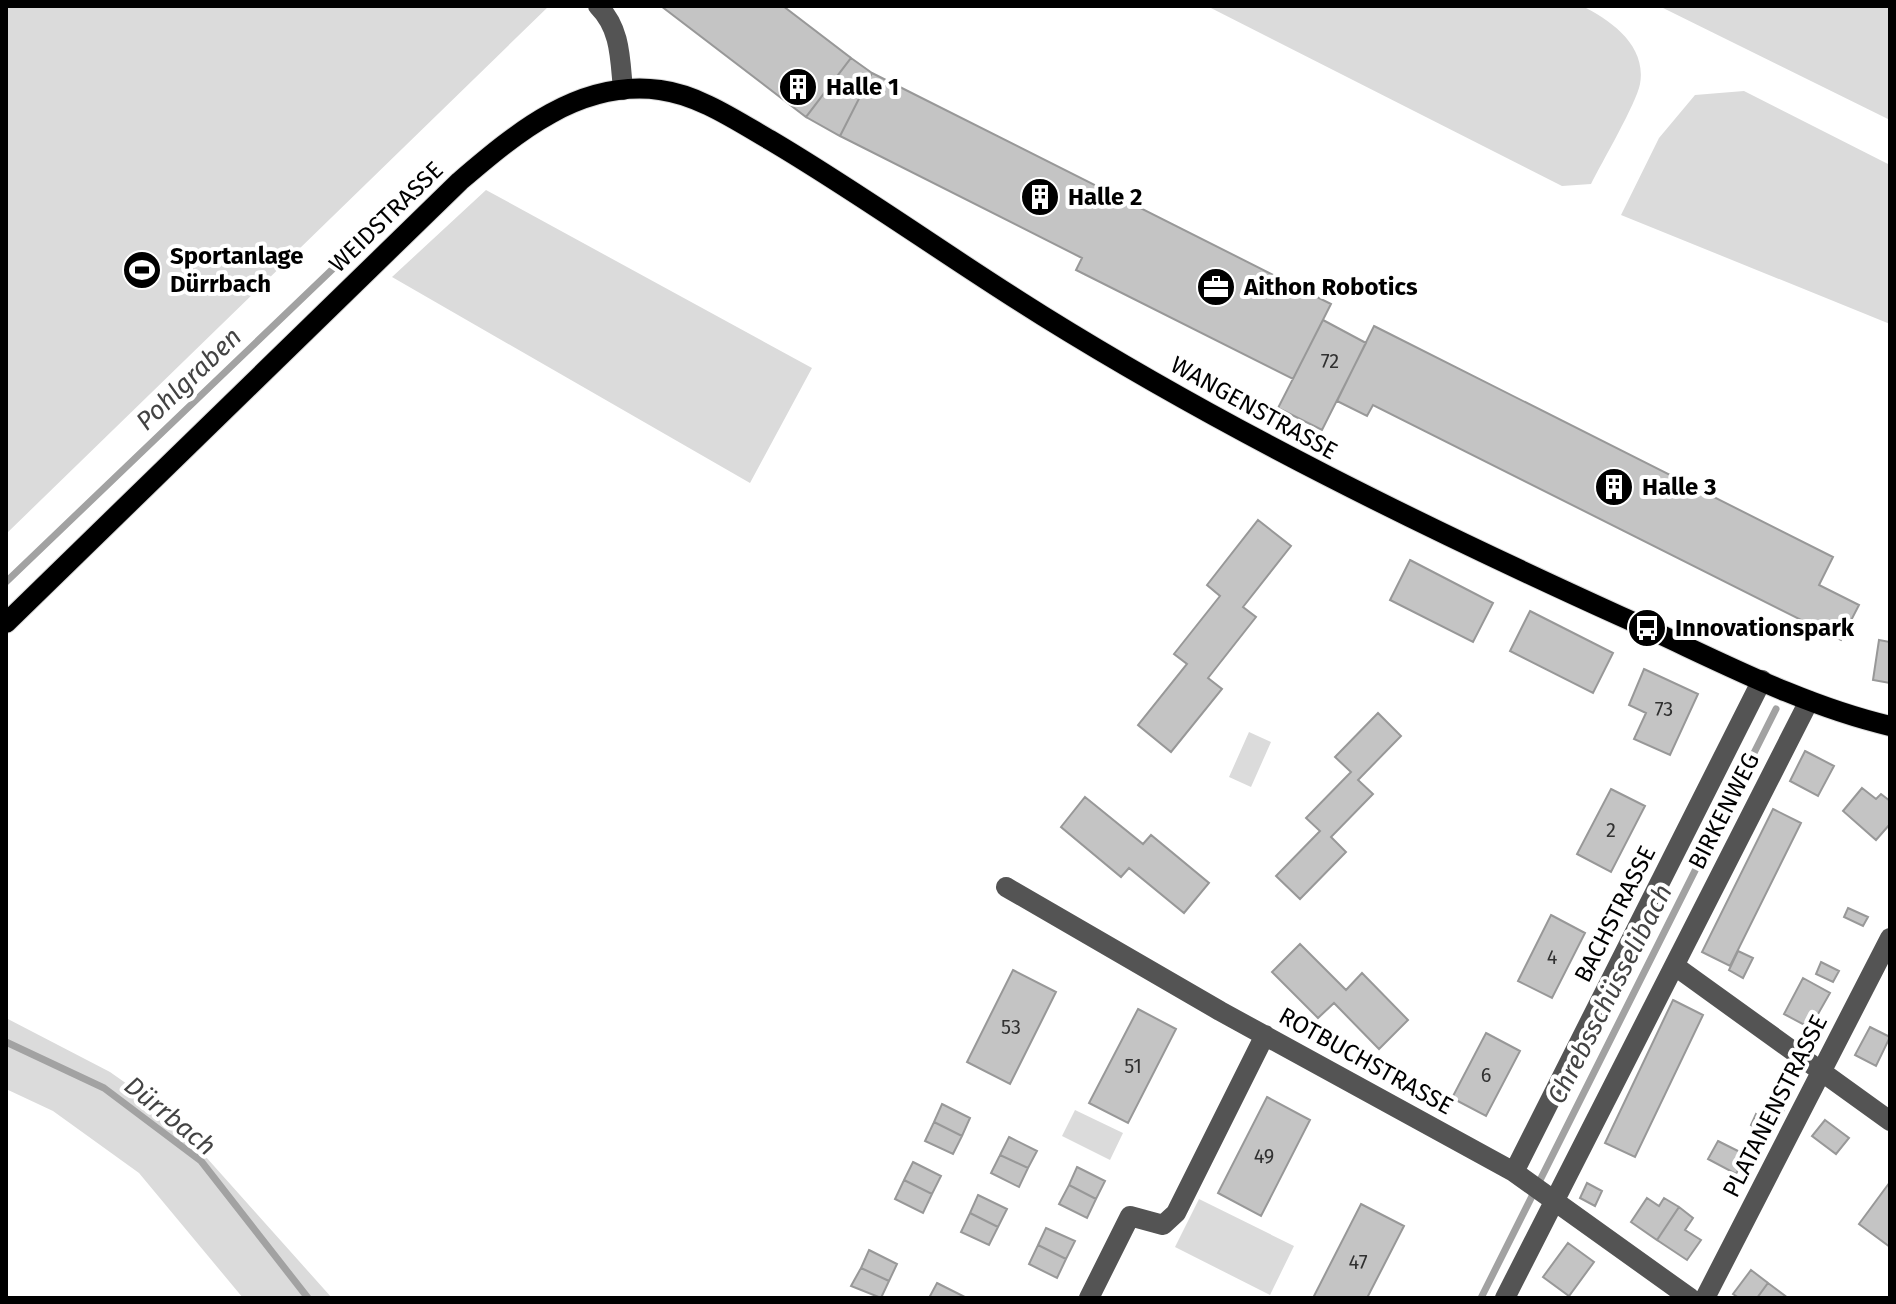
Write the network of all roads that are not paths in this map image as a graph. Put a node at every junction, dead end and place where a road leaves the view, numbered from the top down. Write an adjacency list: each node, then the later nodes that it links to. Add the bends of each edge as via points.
1 (598, 6): 2 (street, via 618,41)
2 (623, 90): 3 (main road, WEIDSTRASSE, via 568,104 543,117 460,181); 4 (main road, WANGENSTRASSE, via 662,90 717,109 1045,318 1258,442 1387,508)
3 (6, 623)
4 (1762, 680): 5 (main road, WANGENSTRASSE); 13 (street, BACHSTRASSE)
5 (1809, 701): 6 (main road, WANGENSTRASSE); 9 (street, BIRKENWEG)
6 (1890, 726)
7 (1006, 887): 10 (street, ROTBUCHSTRASSE)
8 (1890, 938): 11 (street, PLATANENSTRASSE)
9 (1675, 966): 11 (street); 14 (street, BIRKENWEG)
10 (1265, 1035): 13 (street, ROTBUCHSTRASSE); 15 (street, via 1176,1213 1163,1225 1130,1216)
11 (1823, 1072): 12 (street); 18 (street, PLATANENSTRASSE)
12 (1890, 1121)
13 (1519, 1176): 14 (street, ROTBUCHSTRASSE)
14 (1550, 1198): 16 (street, BIRKENWEG); 17 (street, ROTBUCHSTRASSE)
15 (1089, 1298)
16 (1505, 1298)
17 (1690, 1298)
18 (1705, 1298)

